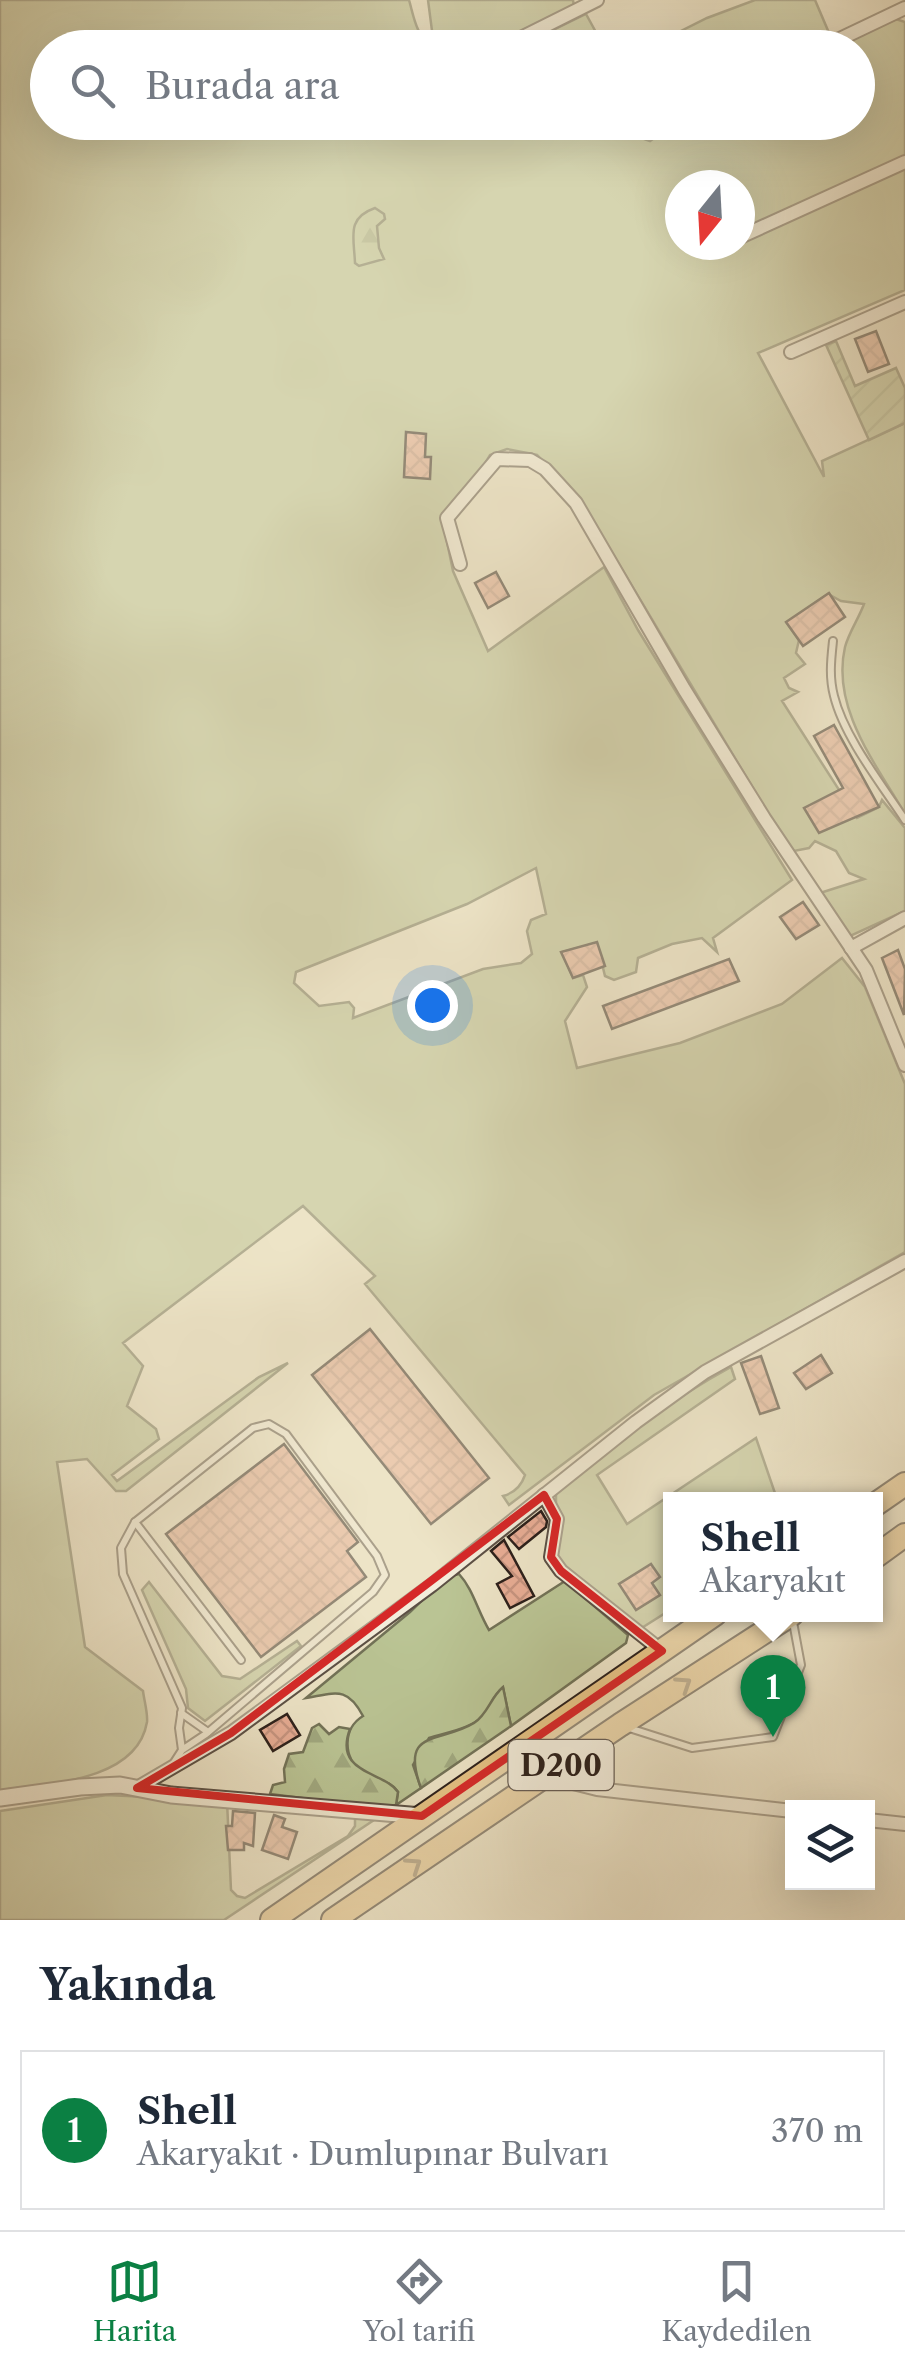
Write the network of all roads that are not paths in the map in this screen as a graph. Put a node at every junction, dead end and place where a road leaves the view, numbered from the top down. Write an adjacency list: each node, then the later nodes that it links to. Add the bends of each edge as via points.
1 (588, 2): 3 (street)
2 (905, 8): 4 (street)
3 (534, 30)
4 (859, 30)
5 (905, 162): 6 (street)
6 (755, 229)
7 (905, 302): 8 (street)
8 (791, 352)
9 (460, 564): 13 (street, via 448,518 476,480 496,459 530,460 545,469 576,504 684,689)
10 (833, 641): 11 (lane, via 834,698)
11 (905, 820)
12 (905, 918): 13 (street)
13 (851, 948): 14 (street)
14 (905, 1065)
15 (905, 1261): 17 (street, via 705,1372)
16 (905, 1484): 18 (highway)
17 (544, 1495): 25 (street, via 557,1520 551,1556 560,1571); 31 (street, via 231,1734)
18 (883, 1499)
19 (135, 1522): 26 (lane); 27 (lane, via 120,1562); 29 (lane, via 252,1428 270,1424 286,1434 383,1564 385,1575 373,1592)
20 (905, 1535): 21 (highway)
21 (883, 1551)
22 (704, 1622): 25 (highway)
23 (781, 1622): 28 (highway, D200, one-way to 23)
24 (793, 1622): 28 (lane, via 801,1666 773,1736 692,1748)
25 (662, 1651): 36 (highway)
26 (240, 1660)
27 (182, 1713): 29 (lane); 30 (lane)
28 (620, 1724): 32 (highway, D200)
29 (208, 1732): 30 (lane)
30 (182, 1750): 31 (lane)
31 (169, 1769): 33 (street)
32 (545, 1776): 35 (street); 40 (highway, D200, one-way to 32)
33 (136, 1788): 34 (street, via 80,1787); 36 (street)
34 (0, 1798)
35 (785, 1810)
36 (422, 1816): 39 (highway)
37 (875, 1821): 38 (street)
38 (905, 1824)
39 (272, 1920)
40 (333, 1920)

